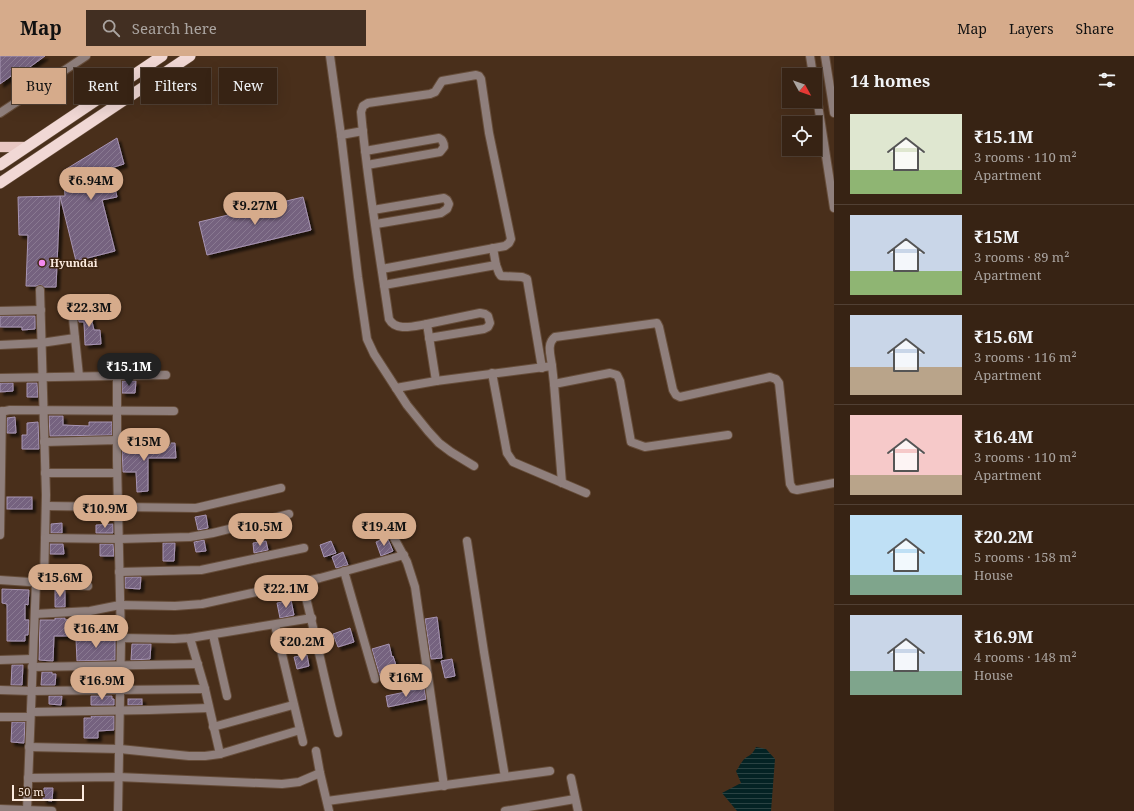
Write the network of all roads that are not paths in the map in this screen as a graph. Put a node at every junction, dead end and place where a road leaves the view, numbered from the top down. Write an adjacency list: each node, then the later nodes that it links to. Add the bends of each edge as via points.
1 (86, 56): 11 (street)
2 (162, 56): 16 (highway)
3 (190, 56): 20 (highway)
4 (330, 56): 14 (street)
5 (810, 56): 7 (street)
6 (825, 56): 8 (street)
7 (812, 68)
8 (828, 71): 9 (street); 12 (street)
9 (822, 72)
10 (819, 108): 21 (street)
11 (0, 113)
12 (834, 113)
13 (363, 131): 14 (street); 17 (street); 24 (street, via 361,112 363,106 368,103 430,94 442,81 479,76 510,239 505,246)
14 (341, 135): 47 (street, via 367,339)
15 (0, 147): 16 (main road)
16 (26, 147): 18 (highway)
17 (366, 151): 19 (street); 19 (street, via 439,138 444,144 440,152)
18 (0, 165)
19 (367, 165): 22 (street)
20 (0, 183)
21 (834, 208)
22 (373, 210): 23 (street); 23 (street, via 444,198 449,204 447,209 441,212)
23 (376, 224): 26 (street)
24 (493, 248): 25 (street); 26 (street)
25 (496, 265): 27 (street); 38 (street, via 501,276 522,276 527,279)
26 (382, 269): 27 (street)
27 (384, 285): 32 (street, via 392,324 398,327)
28 (40, 290): 30 (street)
29 (72, 309): 33 (street)
30 (40, 310): 31 (street); 35 (street)
31 (0, 311)
32 (427, 324): 34 (street); 34 (street, via 480,313 488,316 490,323 484,329)
33 (75, 338): 35 (street); 41 (street)
34 (429, 338): 45 (street)
35 (41, 343): 36 (street); 43 (street)
36 (0, 345)
37 (552, 366): 38 (street); 46 (street); 60 (street, via 549,345 556,337 657,323 676,395 680,397 770,378 776,379 779,383 790,484 797,490)
38 (542, 368): 39 (street)
39 (492, 373): 45 (street); 59 (street, via 507,453 513,462)
40 (166, 375): 42 (street)
41 (79, 376): 42 (street); 43 (street)
42 (117, 376): 48 (street)
43 (42, 377): 44 (street); 51 (street)
44 (0, 378)
45 (436, 381): 47 (street)
46 (554, 384): 52 (street, via 610,373 617,375 631,442 640,446); 59 (street)
47 (396, 388): 56 (street, via 439,443)
48 (117, 410): 49 (street); 51 (street); 53 (street)
49 (174, 410)
50 (1, 411): 51 (street); 67 (street)
51 (43, 411): 54 (street)
52 (728, 434)
53 (117, 440): 54 (street); 55 (street); 58 (street)
54 (44, 442): 57 (street)
55 (166, 442)
56 (474, 466)
57 (45, 473): 58 (street); 63 (street)
58 (117, 473): 64 (street)
59 (562, 483): 62 (street)
60 (834, 483)
61 (281, 488): 64 (street, via 196,508)
62 (586, 493)
63 (46, 506): 64 (street); 68 (street)
64 (119, 507): 69 (street)
65 (289, 514): 69 (street, via 190,537)
66 (387, 525): 72 (street)
67 (0, 535)
68 (45, 538): 69 (street); 76 (street)
69 (119, 539): 74 (street)
70 (467, 541): 112 (street)
71 (304, 548): 74 (street, via 201,570)
72 (404, 555): 73 (street); 115 (street, via 415,587)
73 (344, 571): 77 (street); 90 (street)
74 (119, 572): 79 (street)
75 (0, 580): 76 (street)
76 (40, 582): 78 (street); 80 (street)
77 (302, 582): 79 (street, via 191,605); 81 (street)
78 (88, 586)
79 (120, 605): 80 (street, via 90,611); 84 (street)
80 (35, 614): 87 (street)
81 (312, 618): 82 (street); 103 (street)
82 (275, 624): 83 (street); 96 (street)
83 (213, 635): 85 (street); 95 (street)
84 (121, 638): 85 (street); 89 (street)
85 (190, 638): 88 (street)
86 (0, 660): 87 (street)
87 (32, 663): 89 (street); 94 (street)
88 (198, 664): 89 (street); 92 (street)
89 (121, 666): 91 (street)
90 (375, 679)
91 (120, 689): 92 (street); 94 (street); 98 (street)
92 (205, 689): 97 (street)
93 (0, 690): 94 (street)
94 (31, 691): 99 (street)
95 (226, 696)
96 (293, 705): 101 (street); 102 (street)
97 (209, 708): 98 (street); 101 (street)
98 (120, 710): 99 (street); 106 (street)
99 (30, 714): 100 (street); 105 (street)
100 (0, 717)
101 (213, 727): 108 (street)
102 (300, 730): 104 (street); 108 (street)
103 (338, 733)
104 (303, 742)
105 (29, 747): 106 (street); 113 (street)
106 (120, 749): 108 (street, via 193,756); 111 (street)
107 (316, 751): 110 (street)
108 (220, 754)
109 (550, 771): 112 (street)
110 (320, 773): 111 (street, via 299,782 282,784); 117 (street)
111 (118, 777): 113 (street); 122 (street)
112 (505, 777): 115 (street)
113 (28, 778): 119 (street)
114 (571, 778): 116 (street)
115 (444, 786): 117 (street)
116 (575, 799): 124 (street); 125 (street)
117 (327, 801): 123 (street)
118 (0, 809): 119 (street)
119 (27, 810): 120 (street)
120 (38, 811): 121 (street)
121 (52, 811)
122 (118, 811)
123 (329, 811)
124 (505, 811)
125 (578, 811)

